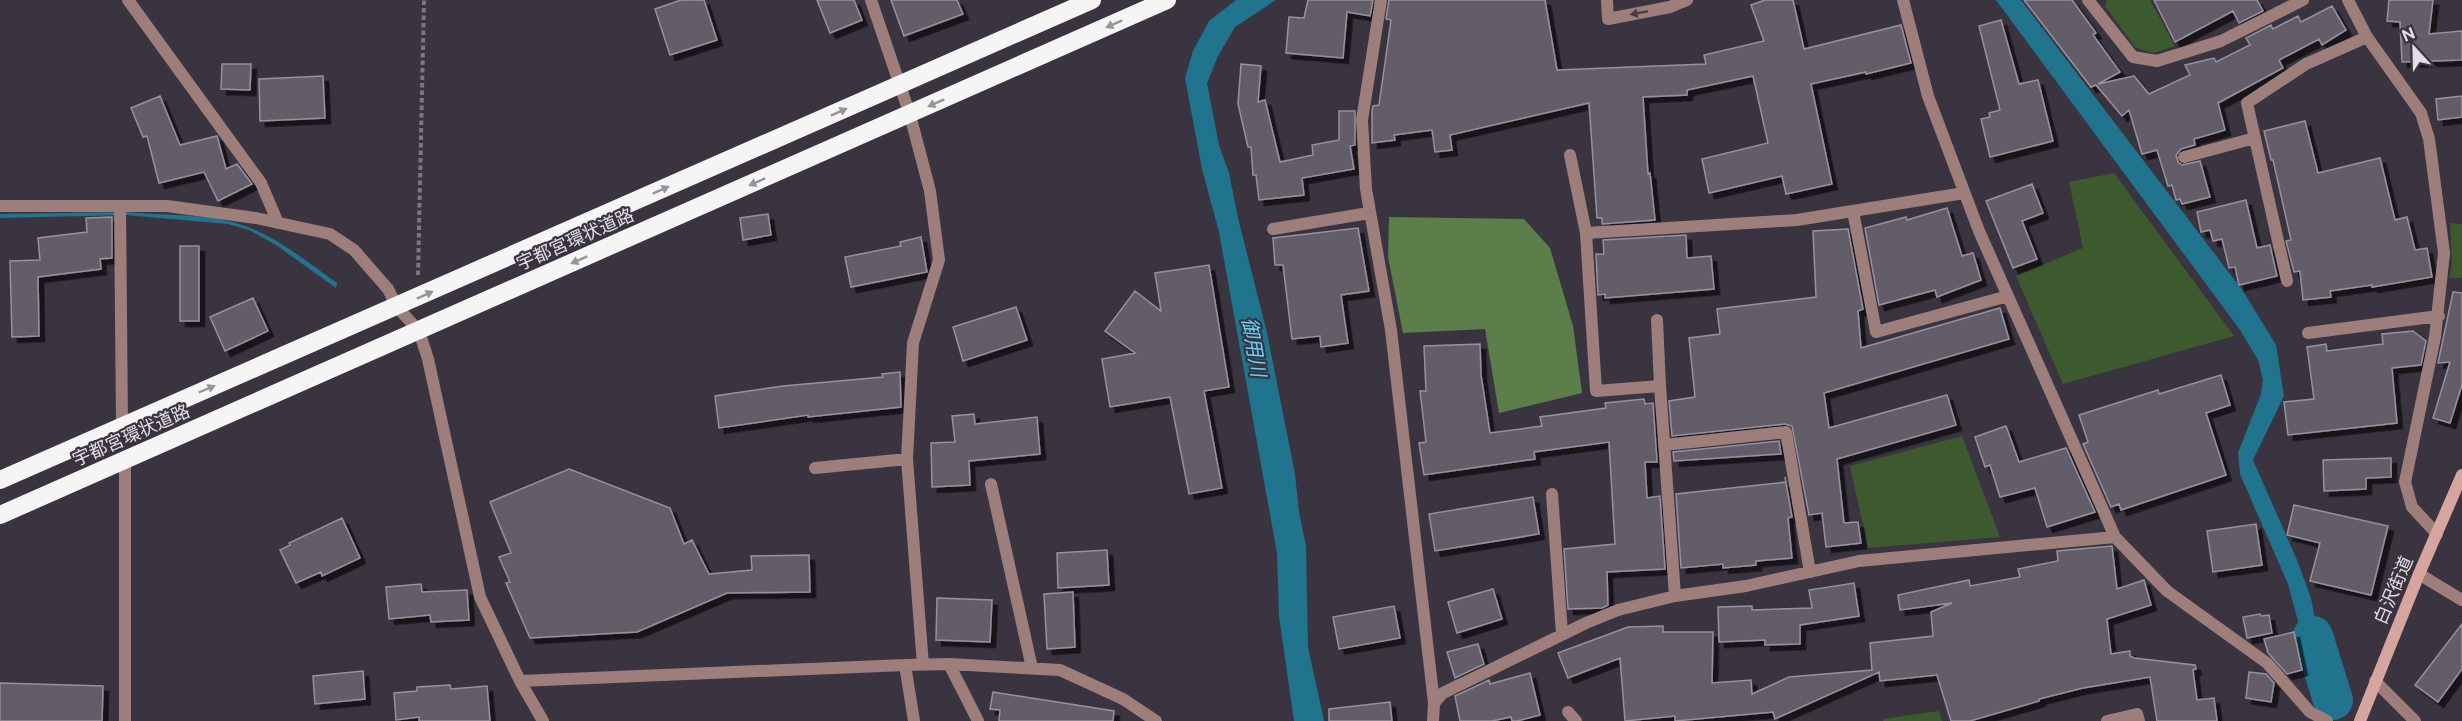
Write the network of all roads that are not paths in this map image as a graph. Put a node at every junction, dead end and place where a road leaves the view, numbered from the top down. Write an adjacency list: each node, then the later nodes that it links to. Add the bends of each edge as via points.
1 (128, 0): 23 (street, via 261,183)
2 (871, 0): 13 (street)
3 (1092, 0): 13 (highway, 宇都宮環状道路)
4 (1167, 0): 14 (highway, 宇都宮環状道路, one-way to 14)
5 (1381, 0): 22 (street, via 1362,120)
6 (1607, 0): 7 (street, one-way to 6, via 1608,19)
7 (1687, 0)
8 (1903, 0): 18 (street, via 1928,96)
9 (2088, 0): 10 (street, via 2133,57 2157,62 2221,40)
10 (2303, 0)
11 (2348, 0): 12 (street)
12 (2367, 37): 15 (street, via 2306,64 2247,103); 29 (street, via 2421,113 2429,139 2444,253)
13 (900, 85): 14 (street); 28 (highway, 宇都宮環状道路, one-way to 13)
14 (910, 114): 31 (highway, 宇都宮環状道路, one-way to 31); 36 (street, via 930,191 939,260 913,343)
15 (2255, 138): 17 (street); 26 (street)
16 (1570, 155): 25 (street)
17 (2184, 157)
18 (1964, 194): 21 (street); 27 (street)
19 (0, 206): 20 (street)
20 (120, 206): 23 (street, via 167,206); 34 (street)
21 (1853, 211): 25 (street, via 1797,220); 27 (street, via 1876,332)
22 (1369, 213): 24 (street); 57 (street, via 1391,330)
23 (278, 223): 28 (street, via 330,234 354,250 388,289)
24 (1273, 229)
25 (1586, 233): 33 (street, via 1596,391)
26 (2287, 281)
27 (2008, 296): 45 (street)
28 (397, 307): 31 (street); 34 (highway, 宇都宮環状道路, one-way to 28)
29 (2439, 316): 32 (street); 44 (street, via 2405,482 2412,507)
30 (1658, 320): 33 (street)
31 (419, 331): 37 (highway, 宇都宮環状道路); 55 (street, via 480,597)
32 (2308, 333)
33 (1660, 386): 35 (street)
34 (122, 426): 40 (highway, 宇都宮環状道路)
35 (1664, 446): 46 (street, via 1786,432); 48 (street)
36 (907, 459): 38 (street); 53 (street)
37 (125, 460): 43 (highway, 宇都宮環状道路); 58 (street)
38 (815, 468)
39 (2462, 475): 44 (main road, 白沢街道)
40 (0, 480)
41 (991, 484): 54 (street)
42 (1552, 494): 50 (street)
43 (0, 515)
44 (2436, 534): 47 (main road, 白沢街道)
45 (2115, 537): 46 (street, via 1858,561); 66 (street, via 2167,591 2267,663 2310,712)
46 (1810, 572): 48 (street)
47 (2419, 574): 49 (street); 56 (main road, 白沢街道)
48 (1675, 596): 50 (street, via 1618,610)
49 (2462, 600)
50 (1562, 634): 57 (street, via 1443,693)
51 (949, 664): 53 (street); 54 (street); 61 (street)
52 (906, 665): 53 (street); 55 (street); 60 (street)
53 (923, 665)
54 (1032, 668): 62 (street, via 1060,670 1123,699)
55 (520, 681): 59 (street)
56 (2375, 681): 67 (main road, 白沢街道); 68 (street)
57 (1434, 702): 63 (street)
58 (125, 721)
59 (543, 721)
60 (914, 721)
61 (978, 721)
62 (1156, 721)
63 (1433, 721)
64 (2107, 721): 65 (street, via 2137,714)
65 (2139, 721)
66 (2327, 721)
67 (2360, 721)
68 (2415, 721)

